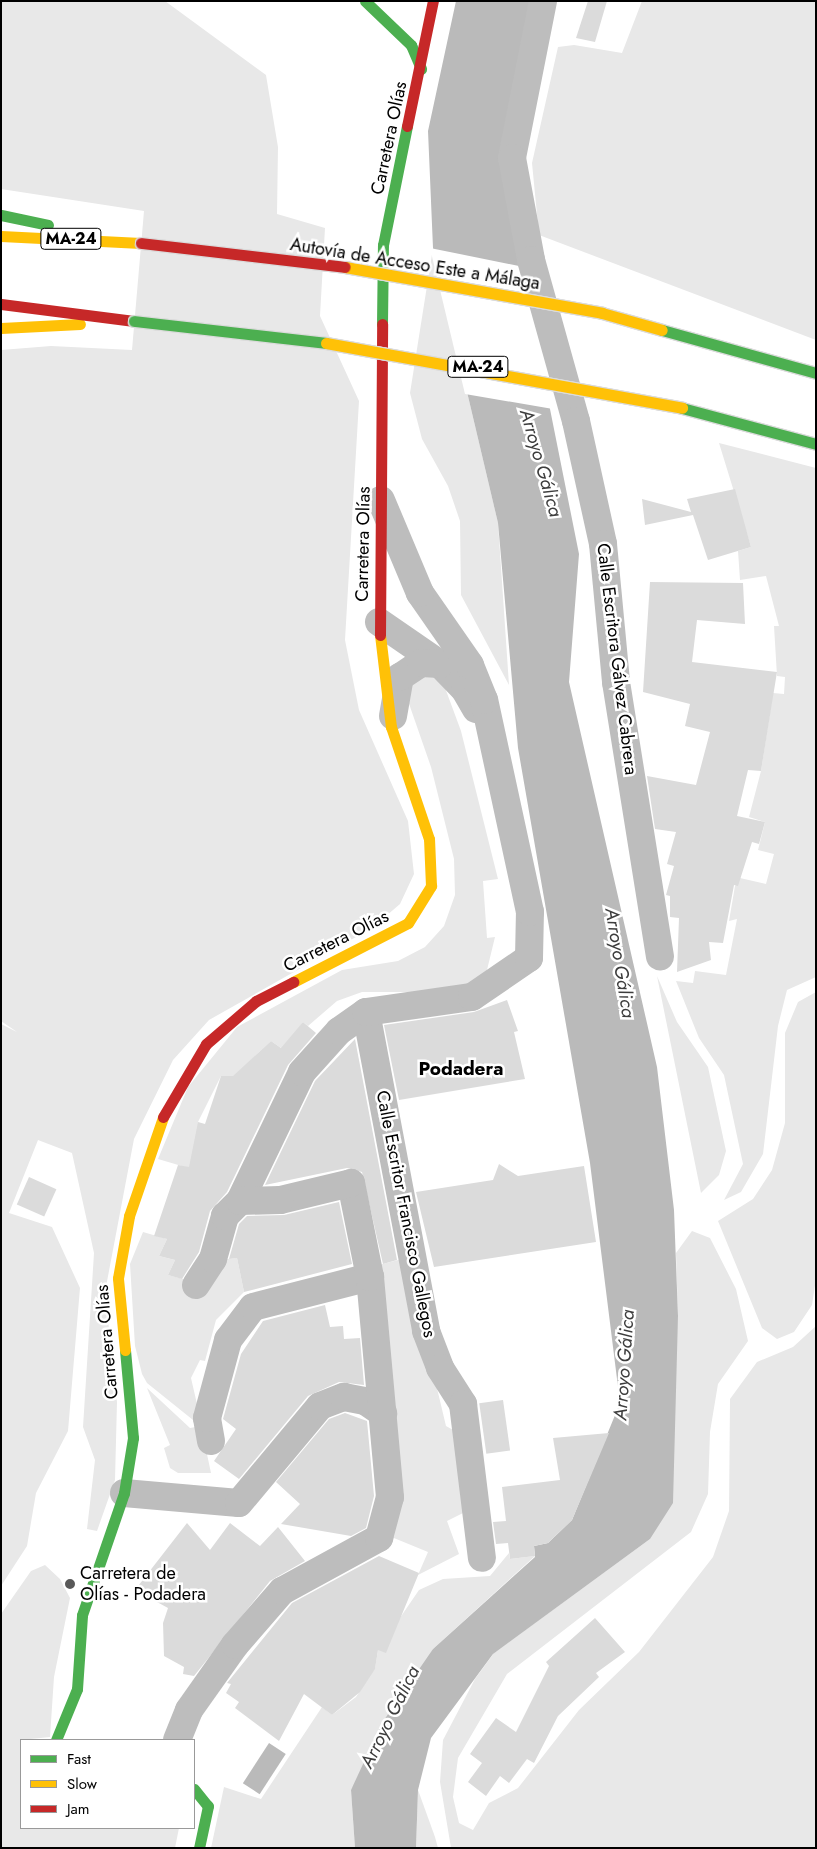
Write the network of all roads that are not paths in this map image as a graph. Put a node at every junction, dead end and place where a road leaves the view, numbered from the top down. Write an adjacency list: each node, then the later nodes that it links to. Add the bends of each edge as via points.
1 (365, 1): 4 (main road, via 411,45)
2 (433, 1): 4 (main road, Carretera Olías)
3 (544, 1): 19 (street, Calle Escritora Gálvez Cabrera, via 512,158 531,260 576,421 604,544 616,682)
4 (421, 69): 13 (main road, Carretera Olías, via 383,245)
5 (1, 215): 7 (main road)
6 (1, 236): 7 (main road, Autovía de Acceso Este a Málaga / MA-24)
7 (122, 242): 11 (main road, Autovía de Acceso Este a Málaga / MA-24, bridge, via 336,265 602,313)
8 (1, 304): 9 (main road, MA-24)
9 (134, 321): 10 (main road); 12 (main road, MA-24, bridge, via 339,345 545,379 716,414)
10 (1, 328)
11 (816, 373)
12 (816, 444)
13 (380, 500): 14 (main road, Carretera Olías); 15 (street, via 420,593)
14 (379, 622): 15 (street, via 420,618); 16 (street); 17 (main road, Carretera Olías)
15 (441, 627): 18 (street, via 470,665)
16 (440, 664): 17 (street, via 421,663 400,677); 18 (street, via 465,690)
17 (391, 728): 26 (main road, Carretera Olías, via 430,839 431,886 408,923 256,1001 206,1044 163,1116 129,1216 118,1278 133,1438)
18 (491, 734): 20 (street, via 530,912 529,958 472,997)
19 (660, 956)
20 (366, 1012): 21 (street, via 339,1031 302,1072); 27 (street, Calle Escritor Francisco Gallegos, via 426,1331 440,1368 463,1404)
21 (240, 1201): 22 (street, via 280,1200 351,1183); 23 (street, via 224,1216 212,1259)
22 (370, 1277): 24 (street); 25 (street, via 253,1307 228,1340 207,1418)
23 (196, 1284)
24 (383, 1413): 26 (street, via 365,1401 344,1397 320,1406 240,1503); 29 (street, via 390,1497 379,1538 282,1591 235,1645 189,1710)
25 (211, 1441)
26 (124, 1493): 28 (main road, Carretera Olías, via 82,1615 77,1689)
27 (482, 1558)
28 (56, 1739)
29 (177, 1739)
30 (195, 1790): 31 (main road, via 208,1806)
31 (200, 1848)

